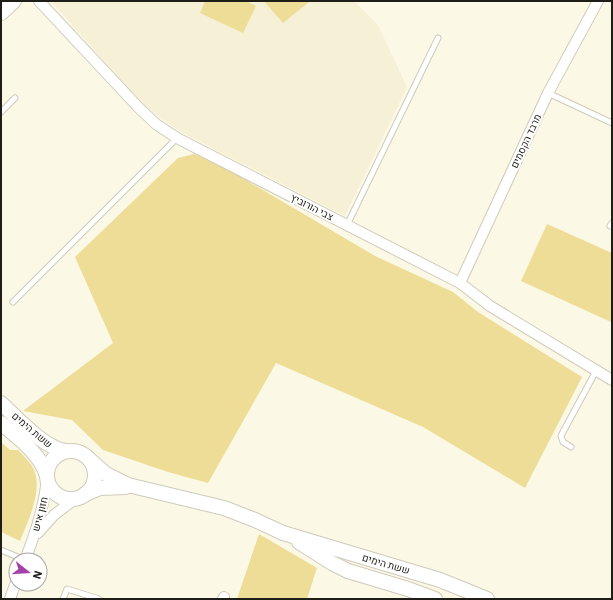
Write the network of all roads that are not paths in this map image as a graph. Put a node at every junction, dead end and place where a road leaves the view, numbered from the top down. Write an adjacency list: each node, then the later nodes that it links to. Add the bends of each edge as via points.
1 (14, 1): 4 (street)
2 (39, 1): 10 (street, צבי הורוביץ, via 139,108 156,124)
3 (598, 1): 6 (street, מרבד הקסמים)
4 (1, 13)
5 (438, 38): 11 (lane)
6 (548, 93): 9 (lane); 12 (street, מרבד הקסמים)
7 (15, 98): 8 (lane)
8 (1, 112)
9 (612, 123)
10 (177, 138): 11 (street, צבי הורוביץ); 13 (lane)
11 (347, 225): 12 (street, צבי הורוביץ)
12 (460, 283): 14 (street, צבי הורוביץ, via 490,306)
13 (13, 302)
14 (596, 371): 15 (street, צבי הורוביץ); 18 (lane, via 561,436 563,442)
15 (612, 380)
16 (1, 403): 19 (street, ששת הימים, via 48,445)
17 (1, 423): 21 (street, ששת הימים, via 37,457 44,466)
18 (571, 447)
19 (66, 451): 20 (street, via 82,453); 21 (street, via 54,458 48,468)
20 (90, 460): 22 (street, ששת הימים, via 106,474); 23 (street, via 94,467 92,486)
21 (47, 477): 23 (street, via 57,495 64,498); 25 (street, חזון איש, via 41,514)
22 (132, 487): 23 (street, ששת הימים, via 100,488); 24 (street, ששת הימים, via 224,508)
23 (80, 496): 25 (street, חזון איש, via 49,520)
24 (283, 533): 29 (street, ששת הימים, via 348,571); 30 (street, ששת הימים, via 428,576)
25 (29, 549): 26 (street, חזון איש)
26 (28, 552)
27 (63, 599): 28 (lane, via 67,588)
28 (100, 599)
29 (435, 599)
30 (487, 599)

